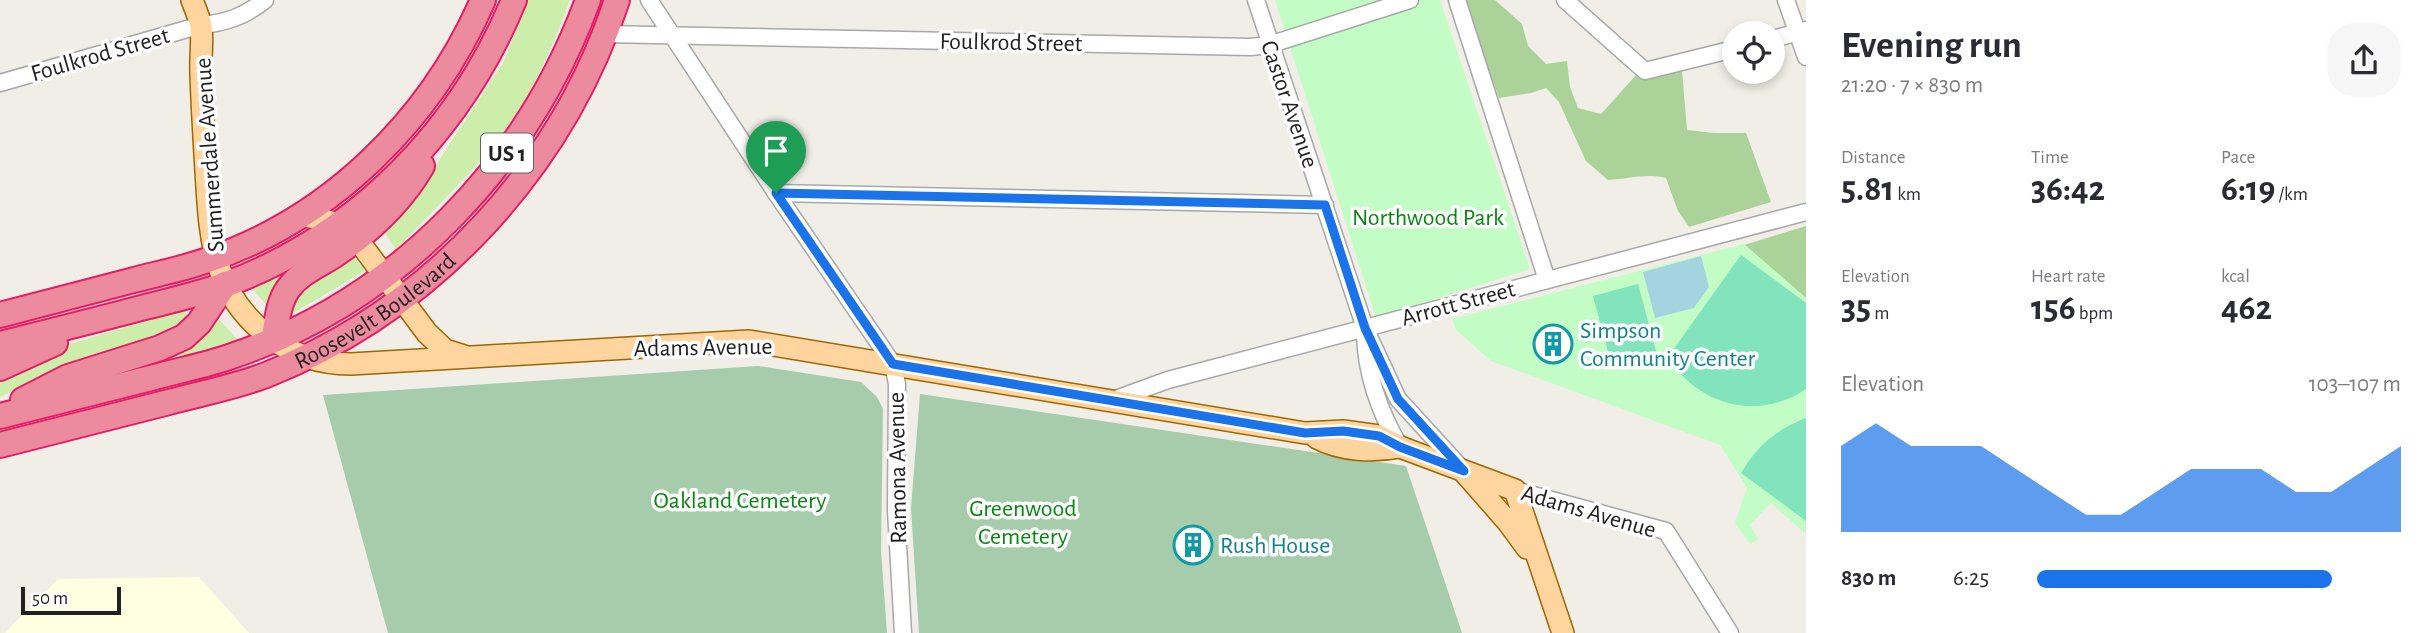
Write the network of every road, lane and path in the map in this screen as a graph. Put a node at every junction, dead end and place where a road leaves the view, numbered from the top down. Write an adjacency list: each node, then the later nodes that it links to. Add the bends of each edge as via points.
1 (192, 0): 13 (main road, Summerdale Avenue)
2 (265, 0): 13 (street, Foulkrod Street, via 230,21)
3 (483, 0): 25 (highway, via 455,57 414,114 353,177)
4 (513, 0): 26 (highway, US 1, via 480,71 406,190)
5 (588, 0): 28 (highway, Roosevelt Boulevard / US 1, via 550,87 512,148 449,220)
6 (617, 0): 15 (highway, Roosevelt Boulevard / US 1)
7 (649, 0): 16 (street, Ramona Avenue)
8 (1256, 0): 18 (street, Castor Avenue)
9 (1410, 0): 18 (street, Foulkrod Street)
10 (1457, 0): 29 (street)
11 (1565, 0): 19 (street, via 1645,71)
12 (1786, 0): 14 (street)
13 (201, 25): 21 (street, Foulkrod Street); 27 (main road, Summerdale Avenue)
14 (1802, 31): 17 (street); 20 (street)
15 (605, 34): 16 (street, Foulkrod Street); 31 (highway, Roosevelt Boulevard / US 1, via 562,121 505,203 470,241)
16 (672, 36): 18 (street, Foulkrod Street); 22 (street, Ramona Avenue)
17 (1785, 36)
18 (1269, 45): 23 (street, Castor Avenue)
19 (1722, 51)
20 (1806, 57)
21 (0, 83)
22 (776, 193): 23 (street); 39 (street, Ramona Avenue)
23 (1325, 205): 34 (street, Castor Avenue)
24 (1806, 212): 29 (street, Arrott Street)
25 (299, 216): 26 (main road, via 314,216); 27 (highway)
26 (348, 232): 28 (main road); 30 (highway); 35 (highway, via 289,287)
27 (214, 258): 30 (main road, Summerdale Avenue); 33 (highway)
28 (384, 276): 31 (main road); 35 (highway, Roosevelt Boulevard / US 1)
29 (1547, 280): 34 (street, Arrott Street)
30 (225, 284): 32 (highway); 35 (main road, Summerdale Avenue, via 246,315); 42 (highway, via 199,323 172,344 68,377)
31 (401, 299): 37 (highway, Roosevelt Boulevard / US 1); 38 (main road, via 436,343)
32 (123, 313): 36 (highway); 40 (highway)
33 (0, 315)
34 (1365, 328): 41 (street, Arrott Street, via 1168,380); 44 (street, Castor Avenue, via 1366,355 1384,421); 45 (street, Castor Avenue, via 1398,399)
35 (273, 340): 37 (main road, Summerdale Avenue); 42 (highway, Roosevelt Boulevard / US 1, via 232,356)
36 (0, 344)
37 (304, 357): 38 (main road, Adams Avenue, via 339,364); 43 (highway, Roosevelt Boulevard / US 1, via 241,383)
38 (470, 358): 39 (main road, Adams Avenue, via 749,341)
39 (893, 364): 41 (main road, Adams Avenue); 48 (street, Ramona Avenue, via 897,384 895,510)
40 (0, 368)
41 (1112, 400): 44 (main road, Adams Avenue, via 1305,433 1326,443 1376,452)
42 (0, 414)
43 (0, 445)
44 (1400, 447): 45 (main road, Adams Avenue)
45 (1464, 471): 46 (main road, Adams Avenue); 47 (main road, Castor Avenue, via 1508,522)
46 (1515, 490): 47 (main road, Castor Avenue); 50 (street, Adams Avenue, via 1666,531)
47 (1543, 574): 49 (main road, Castor Avenue)
48 (904, 633)
49 (1563, 633)
50 (1730, 633)

